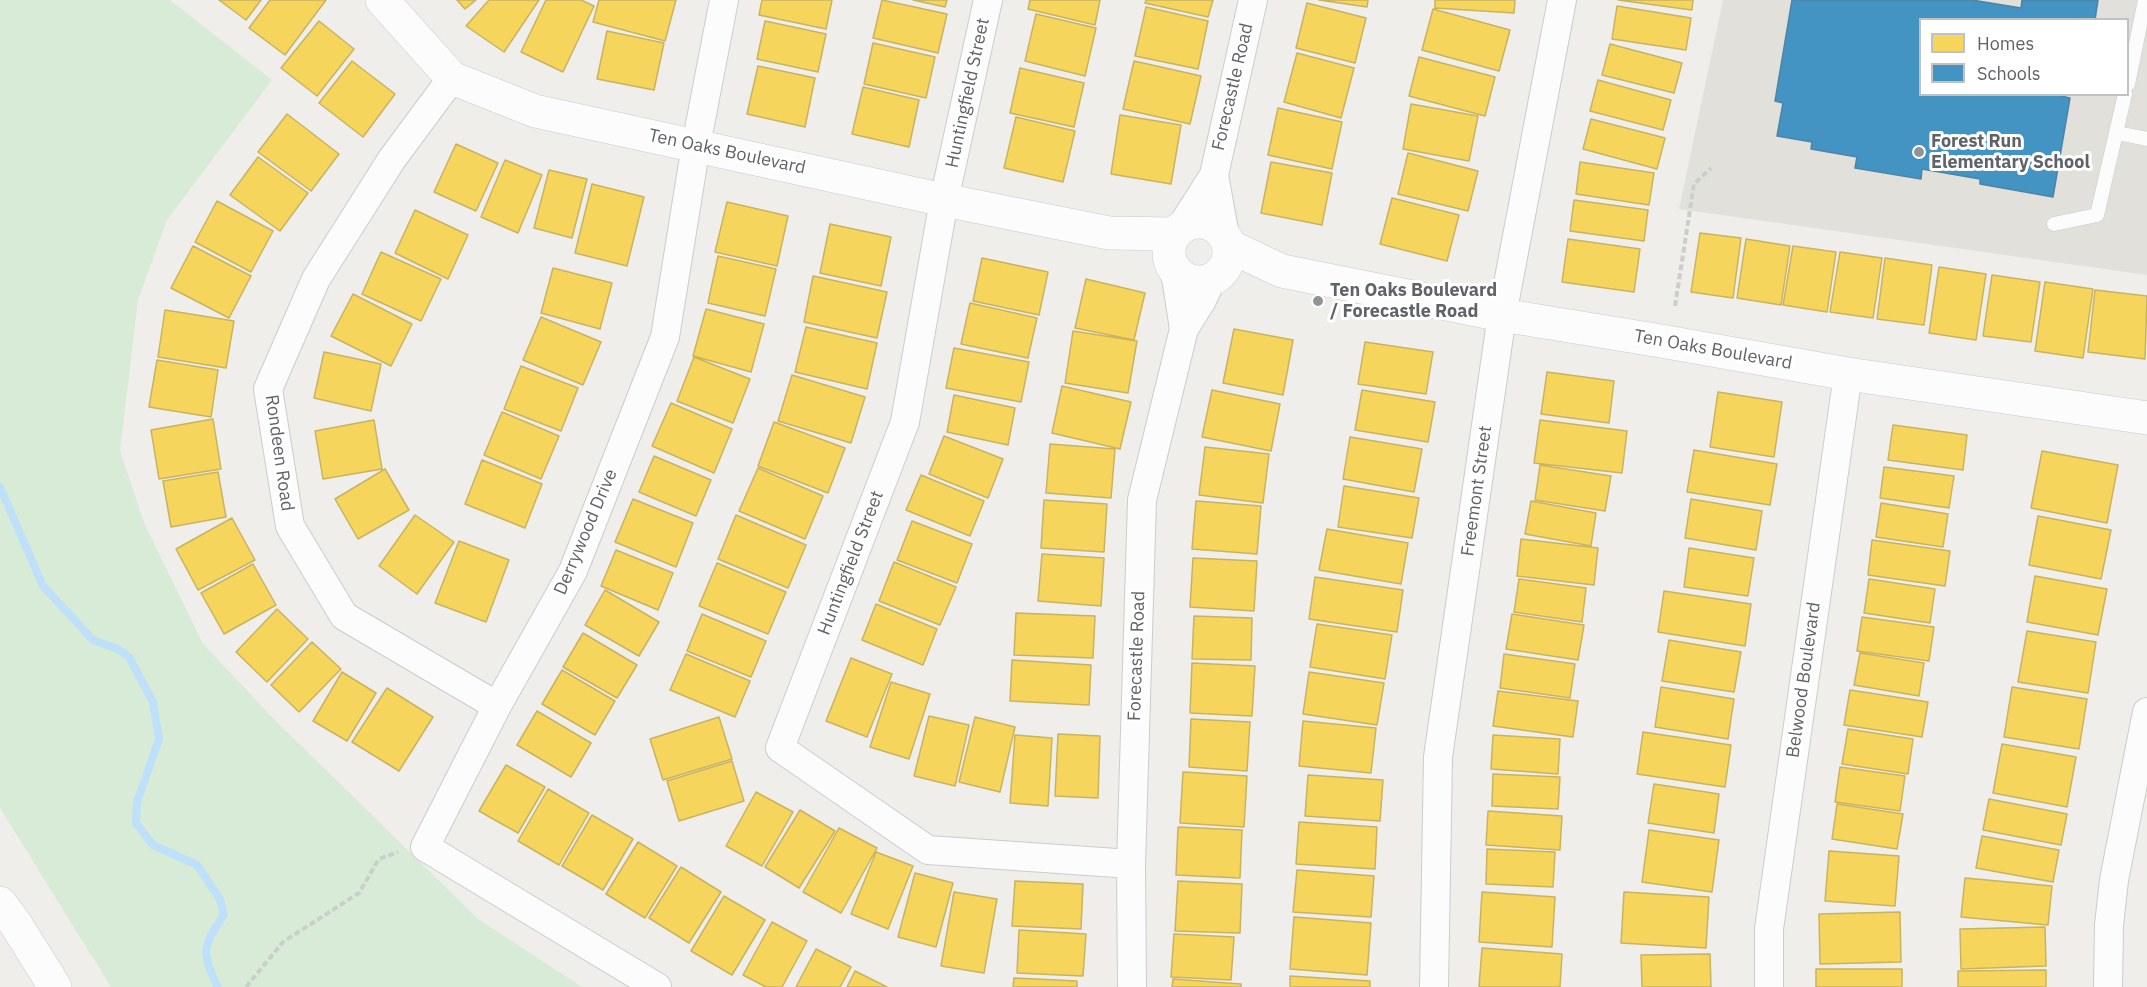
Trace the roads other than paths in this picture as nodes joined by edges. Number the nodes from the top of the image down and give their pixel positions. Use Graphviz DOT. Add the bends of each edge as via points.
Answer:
graph roads {
  1 [pos="382,0"];
  2 [pos="724,0"];
  3 [pos="988,0"];
  4 [pos="1253,0"];
  5 [pos="1562,0"];
  6 [pos="2145,0"];
  7 [pos="2129,75"];
  8 [pos="452,78"];
  9 [pos="2125,96"];
  10 [pos="2118,133"];
  11 [pos="2147,139"];
  12 [pos="696,145"];
  13 [pos="1214,175"];
  14 [pos="944,200"];
  15 [pos="2054,224"];
  16 [pos="1175,248"];
  17 [pos="1222,259"];
  18 [pos="1502,315"];
  19 [pos="1184,329"];
  20 [pos="1848,374"];
  21 [pos="2147,418"];
  22 [pos="497,706"];
  23 [pos="2147,712"];
  24 [pos="1131,864"];
  25 [pos="0,903"];
  26 [pos="54,987"];
  27 [pos="657,987"];
  28 [pos="1131,987"];
  29 [pos="1434,987"];
  30 [pos="1769,987"];
  31 [pos="2108,987"];
  1 -- 8 [label="street, Ten Oaks Boulevard"];
  2 -- 12 [label="street, Derrywood Drive"];
  3 -- 14 [label="street, Huntingfield Street"];
  4 -- 13 [label="street, Forecastle Road"];
  5 -- 18 [label="street, Freemont Street"];
  6 -- 7 [label="lane"];
  8 -- 12 [label="street, Ten Oaks Boulevard" via="535,111"];
  8 -- 22 [label="street, Rondeen Road" via="392,159 316,279 268,389 290,526 344,616"];
  9 -- 10 [label="lane"];
  10 -- 11 [label="lane"];
  10 -- 15 [label="lane" via="2097,215"];
  12 -- 14 [label="street, Ten Oaks Boulevard"];
  12 -- 22 [label="street, Derrywood Drive" via="664,337 573,571"];
  13 -- 16 [label="street, Forecastle Road"];
  13 -- 17 [label="street, Forecastle Road"];
  14 -- 16 [label="street, Ten Oaks Boulevard" via="1109,233 1151,249"];
  14 -- 24 [label="street, Huntingfield Street" via="906,422 780,748 928,850"];
  16 -- 17 [label="street" via="1183,278 1192,281"];
  16 -- 17 [label="street" via="1190,222 1210,223 1219,229"];
  16 -- 19 [label="street, Forecastle Road"];
  17 -- 18 [label="street, Ten Oaks Boulevard"];
  17 -- 19 [label="street, Forecastle Road"];
  18 -- 20 [label="street, Ten Oaks Boulevard"];
  18 -- 29 [label="street, Freemont Street" via="1438,757"];
  19 -- 24 [label="street, Forecastle Road" via="1142,500"];
  20 -- 21 [label="street, Ten Oaks Boulevard"];
  20 -- 30 [label="street, Belwood Boulevard" via="1769,929"];
  22 -- 27 [label="street, Derrywood Drive" via="425,847"];
  23 -- 31 [label="street" via="2114,880"];
  24 -- 28 [label="street, Forecastle Road"];
  25 -- 26 [label="street"];
}
